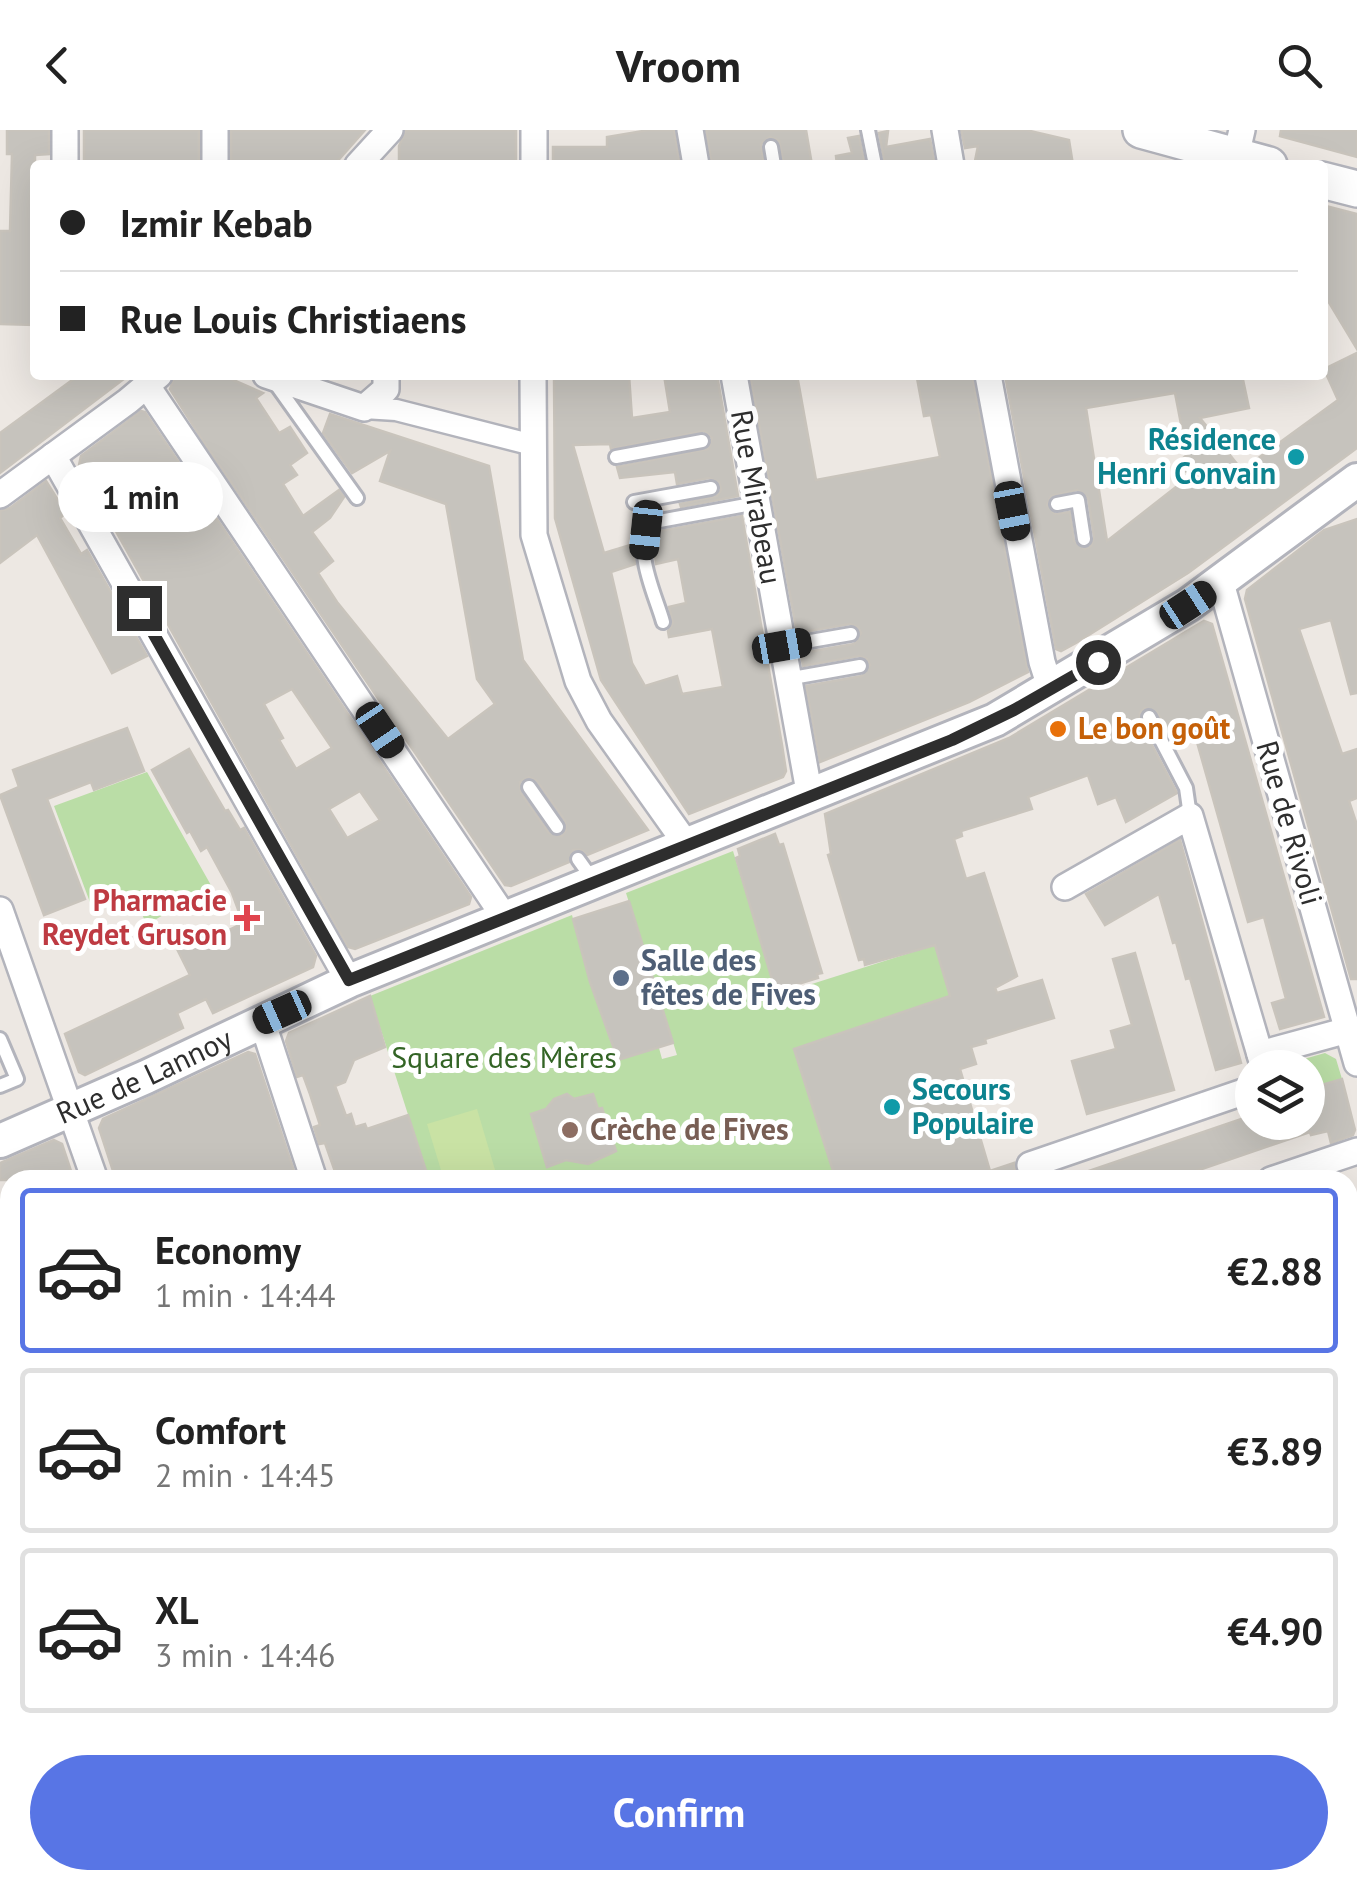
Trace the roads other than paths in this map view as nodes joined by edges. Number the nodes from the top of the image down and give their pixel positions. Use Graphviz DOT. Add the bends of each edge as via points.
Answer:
graph roads {
  1 [pos="65,130"];
  2 [pos="215,130"];
  3 [pos="534,130"];
  4 [pos="690,130"];
  5 [pos="868,130"];
  6 [pos="945,130"];
  7 [pos="1141,130"];
  8 [pos="386,132"];
  9 [pos="771,147"];
  10 [pos="1249,151"];
  11 [pos="64,160"];
  12 [pos="215,160"];
  13 [pos="362,160"];
  14 [pos="384,160"];
  15 [pos="534,160"];
  16 [pos="695,160"];
  17 [pos="773,160"];
  18 [pos="874,160"];
  19 [pos="950,160"];
  20 [pos="1328,182"];
  21 [pos="1357,189"];
  22 [pos="153,380"];
  23 [pos="271,380"];
  24 [pos="280,380"];
  25 [pos="386,380"];
  26 [pos="533,380"];
  27 [pos="734,380"];
  28 [pos="989,380"];
  29 [pos="364,408"];
  30 [pos="702,441"];
  31 [pos="532,445"];
  32 [pos="52,456"];
  33 [pos="616,456"];
  34 [pos="1357,480"];
  35 [pos="711,488"];
  36 [pos="748,489"];
  37 [pos="0,495"];
  38 [pos="357,498"];
  39 [pos="634,502"];
  40 [pos="1057,504"];
  41 [pos="1084,539"];
  42 [pos="1221,583"];
  43 [pos="664,622"];
  44 [pos="851,634"];
  45 [pos="782,646"];
  46 [pos="860,666"];
  47 [pos="788,679"];
  48 [pos="1051,690"];
  49 [pos="1149,717"];
  50 [pos="529,787"];
  51 [pos="810,796"];
  52 [pos="1190,816"];
  53 [pos="557,827"];
  54 [pos="687,846"];
  55 [pos="1065,887"];
  56 [pos="0,910"];
  57 [pos="505,918"];
  58 [pos="349,980"];
  59 [pos="262,1021"];
  60 [pos="1348,1030"];
  61 [pos="0,1039"];
  62 [pos="1259,1050"];
  63 [pos="1293,1050"];
  64 [pos="1357,1063"];
  65 [pos="0,1086"];
  66 [pos="1235,1095"];
  67 [pos="72,1110"];
  68 [pos="0,1140"];
  69 [pos="1357,1150"];
  70 [pos="1030,1166"];
  71 [pos="93,1170"];
  72 [pos="311,1170"];
  73 [pos="1300,1170"];
  1 -- 11 [label="street"];
  2 -- 12 [label="street"];
  3 -- 15 [label="street"];
  4 -- 16 [label="street"];
  5 -- 18 [label="lane"];
  6 -- 19 [label="street"];
  7 -- 10 [label="main road"];
  8 -- 13 [label="street"];
  8 -- 14 [label="street"];
  9 -- 17 [label="lane"];
  20 -- 21 [label="main road"];
  22 -- 32 [label="street"];
  22 -- 57 [label="street"];
  23 -- 38 [label="lane"];
  24 -- 29 [label="street"];
  25 -- 29 [label="street" via="386,389"];
  26 -- 31 [label="street"];
  27 -- 36 [label="street, Rue Mirabeau" via="736,435"];
  28 -- 48 [label="street" via="1021,510"];
  29 -- 31 [label="street"];
  30 -- 33 [label="lane"];
  31 -- 54 [label="street" via="534,535 578,681"];
  32 -- 37 [label="street"];
  32 -- 58 [label="street"];
  34 -- 42 [label="street, Rue de Lannoy"];
  35 -- 39 [label="lane"];
  36 -- 43 [label="lane" via="646,530 643,552"];
  36 -- 45 [label="street, Rue Mirabeau"];
  40 -- 41 [label="lane" via="1078,500"];
  42 -- 48 [label="street, Rue de Lannoy"];
  42 -- 60 [label="street, Rue de Rivoli"];
  44 -- 45 [label="lane"];
  45 -- 47 [label="street, Rue Mirabeau"];
  46 -- 47 [label="lane"];
  47 -- 51 [label="street, Rue Mirabeau"];
  48 -- 51 [label="street, Rue de Lannoy" via="963,735"];
  49 -- 52 [label="lane" via="1186,788"];
  50 -- 53 [label="lane"];
  51 -- 54 [label="street, Rue de Lannoy"];
  52 -- 55 [label="street"];
  52 -- 62 [label="street"];
  54 -- 57 [label="street, Rue de Lannoy" via="586,870"];
  56 -- 67 [label="street"];
  57 -- 58 [label="street, Rue de Lannoy"];
  58 -- 59 [label="street, Rue de Lannoy"];
  59 -- 67 [label="street, Rue de Lannoy"];
  59 -- 72 [label="street"];
  60 -- 63 [label="street"];
  60 -- 64 [label="street, Rue de Rivoli"];
  61 -- 65 [label="lane" via="16,1079"];
  66 -- 70 [label="street"];
  67 -- 68 [label="street, Rue de Lannoy"];
  67 -- 71 [label="street"];
  69 -- 73 [label="street"];
}
